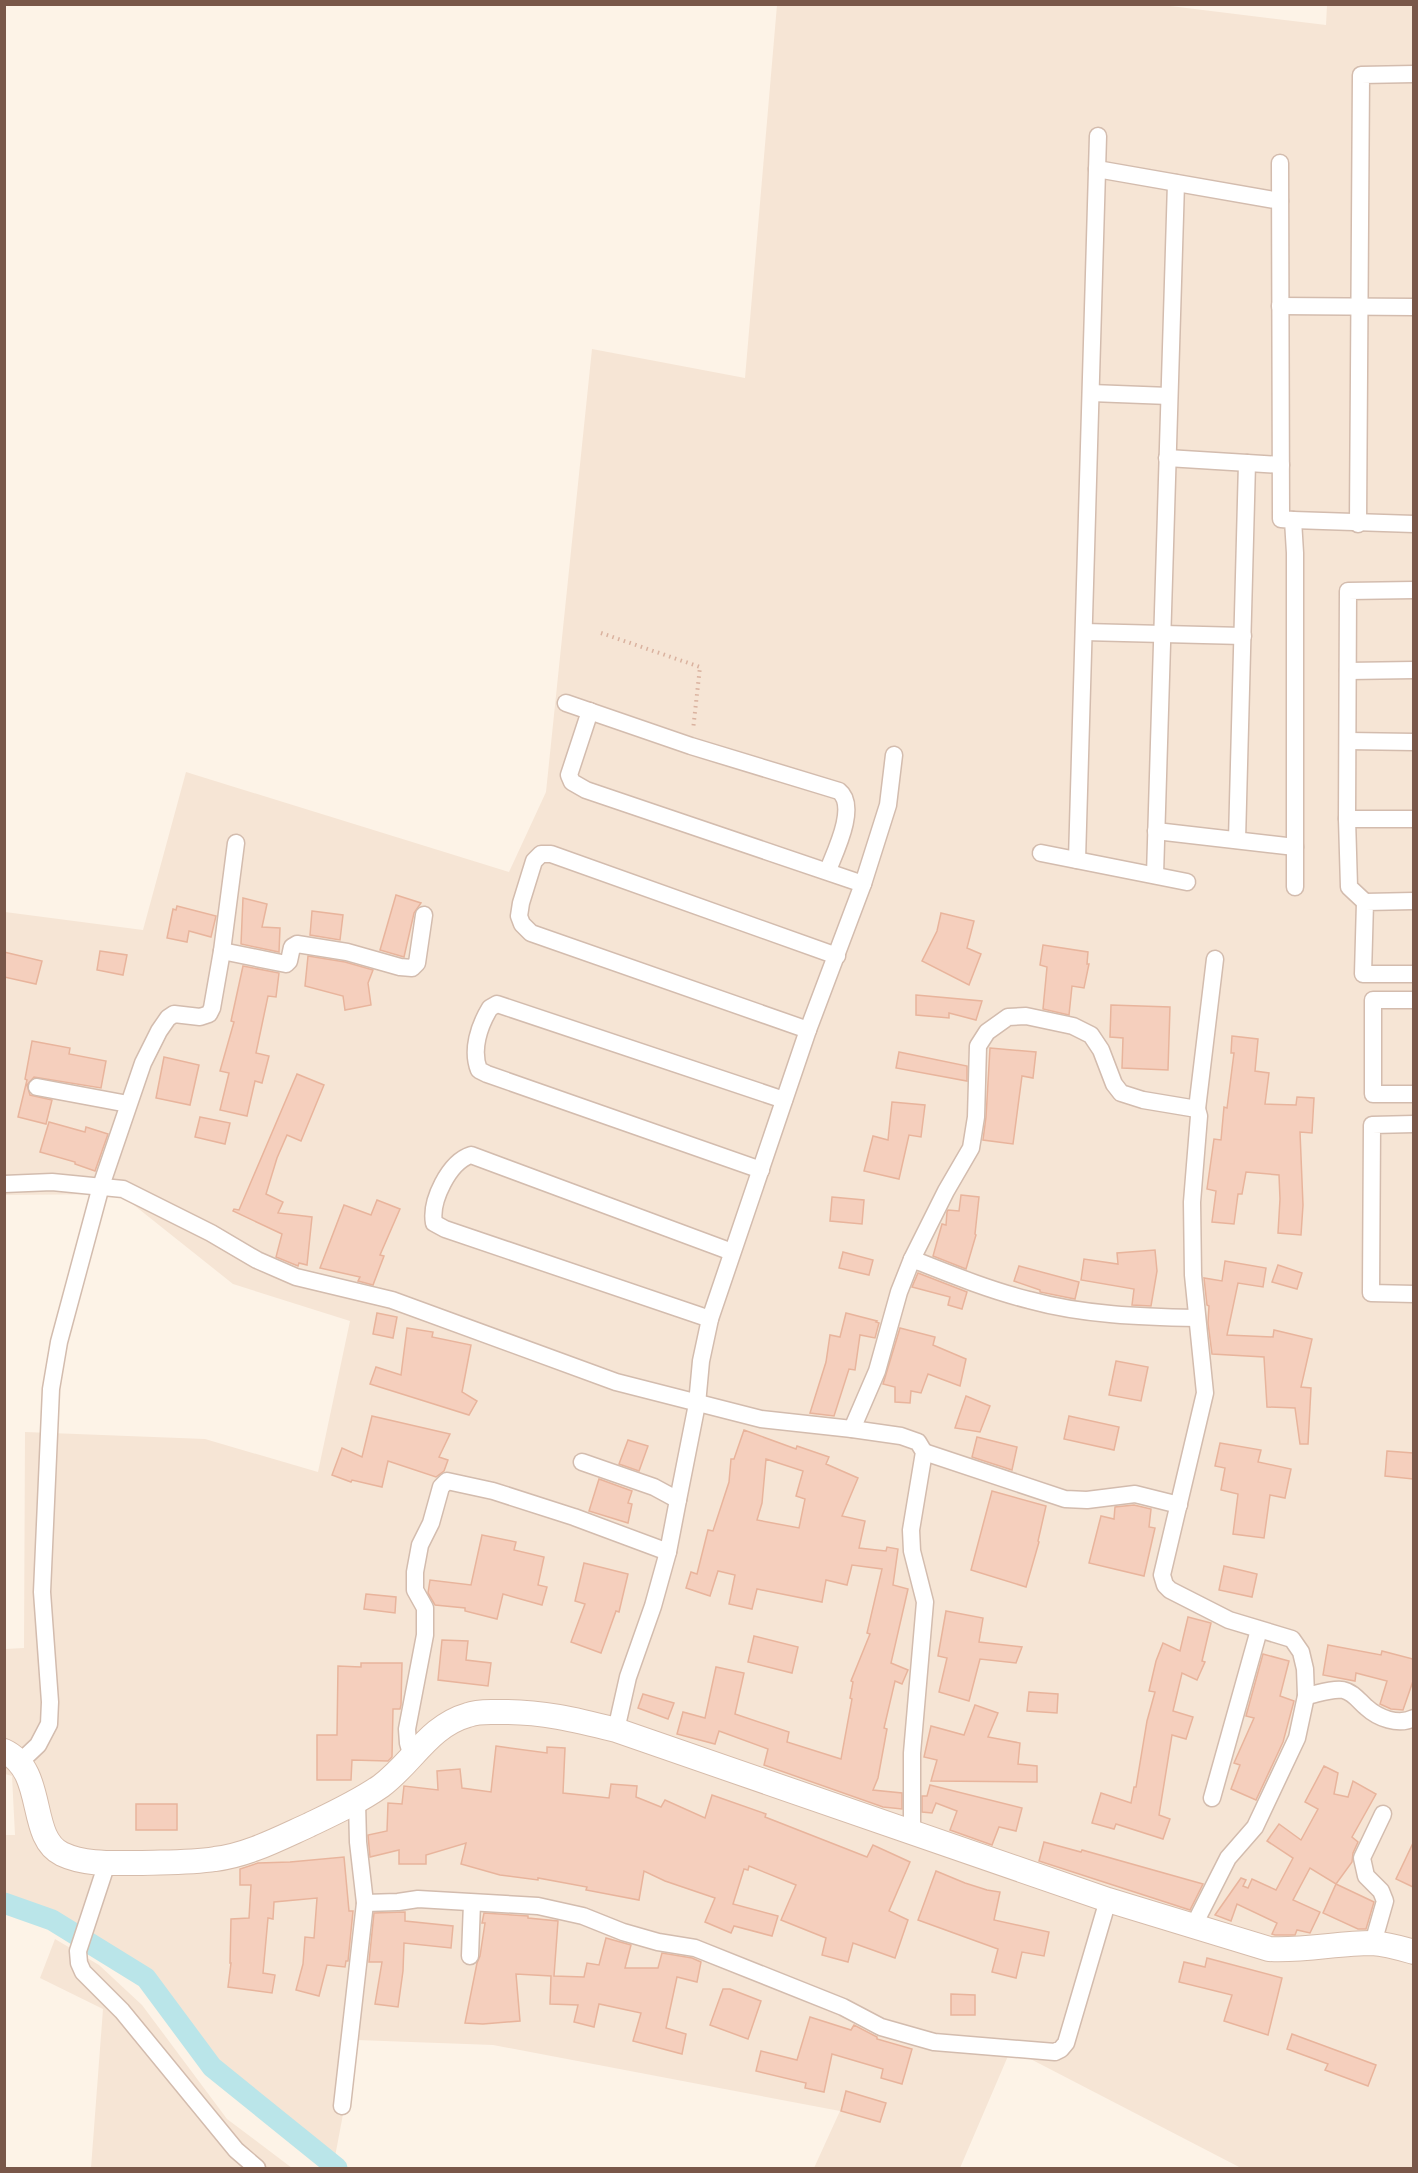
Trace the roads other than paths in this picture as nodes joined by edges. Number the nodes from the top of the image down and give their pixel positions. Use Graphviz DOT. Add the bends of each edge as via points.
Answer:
graph roads {
  1 [pos="1413,74"];
  2 [pos="1098,135"];
  3 [pos="1280,163"];
  4 [pos="1097,169"];
  5 [pos="1176,183"];
  6 [pos="1280,201"];
  7 [pos="1280,306"];
  8 [pos="1360,307"];
  9 [pos="1413,307"];
  10 [pos="1091,393"];
  11 [pos="1169,396"];
  12 [pos="1167,459"];
  13 [pos="1247,463"];
  14 [pos="1281,465"];
  15 [pos="1293,520"];
  16 [pos="1358,524"];
  17 [pos="1413,524"];
  18 [pos="1413,590"];
  19 [pos="1084,632"];
  20 [pos="1162,634"];
  21 [pos="1243,636"];
  22 [pos="1413,670"];
  23 [pos="1348,671"];
  24 [pos="566,703"];
  25 [pos="590,711"];
  26 [pos="1348,741"];
  27 [pos="1413,742"];
  28 [pos="894,754"];
  29 [pos="1347,819"];
  30 [pos="1413,819"];
  31 [pos="1156,831"];
  32 [pos="1237,840"];
  33 [pos="236,843"];
  34 [pos="1295,847"];
  35 [pos="1041,853"];
  36 [pos="1077,860"];
  37 [pos="828,870"];
  38 [pos="1155,875"];
  39 [pos="1187,882"];
  40 [pos="864,884"];
  41 [pos="1295,887"];
  42 [pos="1413,901"];
  43 [pos="1365,902"];
  44 [pos="424,915"];
  45 [pos="222,951"];
  46 [pos="837,956"];
  47 [pos="1215,959"];
  48 [pos="1413,974"];
  49 [pos="1413,1000"];
  50 [pos="808,1030"];
  51 [pos="37,1087"];
  52 [pos="1413,1094"];
  53 [pos="784,1100"];
  54 [pos="128,1104"];
  55 [pos="1197,1109"];
  56 [pos="1413,1124"];
  57 [pos="760,1170"];
  58 [pos="4,1184"];
  59 [pos="101,1186"];
  60 [pos="732,1252"];
  61 [pos="912,1259"];
  62 [pos="1413,1294"];
  63 [pos="710,1318"];
  64 [pos="1197,1318"];
  65 [pos="697,1404"];
  66 [pos="852,1429"];
  67 [pos="924,1452"];
  68 [pos="582,1462"];
  69 [pos="678,1500"];
  70 [pos="1179,1506"];
  71 [pos="668,1552"];
  72 [pos="1259,1630"];
  73 [pos="1306,1696"];
  74 [pos="1413,1718"];
  75 [pos="616,1730"];
  76 [pos="12,1757"];
  77 [pos="412,1757"];
  78 [pos="1212,1798"];
  79 [pos="357,1802"];
  80 [pos="1383,1814"];
  81 [pos="912,1834"];
  82 [pos="107,1863"];
  83 [pos="1108,1900"];
  84 [pos="365,1903"];
  85 [pos="472,1903"];
  86 [pos="1194,1925"];
  87 [pos="1373,1943"];
  88 [pos="1413,1952"];
  89 [pos="470,1956"];
  90 [pos="342,2106"];
  91 [pos="257,2169"];
  1 -- 8 [label="street" via="1361,75"];
  2 -- 4 [label="street"];
  3 -- 6 [label="street"];
  4 -- 5 [label="street"];
  4 -- 10 [label="street"];
  5 -- 6 [label="street"];
  5 -- 11 [label="street"];
  6 -- 7 [label="street"];
  7 -- 8 [label="street"];
  7 -- 14 [label="street"];
  8 -- 9 [label="street"];
  8 -- 16 [label="street"];
  10 -- 11 [label="street"];
  10 -- 19 [label="street"];
  11 -- 12 [label="street"];
  12 -- 13 [label="street"];
  12 -- 20 [label="street"];
  13 -- 14 [label="street"];
  13 -- 21 [label="street"];
  14 -- 15 [label="street" via="1281,519"];
  15 -- 16 [label="street"];
  15 -- 34 [label="street"];
  16 -- 17 [label="street"];
  18 -- 23 [label="street" via="1348,591"];
  19 -- 20 [label="street"];
  19 -- 36 [label="street"];
  20 -- 21 [label="street"];
  20 -- 31 [label="street"];
  21 -- 32 [label="street"];
  22 -- 23 [label="street"];
  23 -- 26 [label="street"];
  24 -- 25 [label="street"];
  25 -- 37 [label="street" via="569,775 572,782 586,790"];
  25 -- 37 [label="street" via="829,787 845,796 842,835"];
  26 -- 27 [label="street"];
  26 -- 29 [label="street"];
  28 -- 40 [label="street" via="888,805"];
  29 -- 30 [label="street"];
  29 -- 43 [label="street" via="1349,887"];
  31 -- 32 [label="street"];
  31 -- 38 [label="street"];
  32 -- 34 [label="street"];
  33 -- 45 [label="street"];
  34 -- 41 [label="street"];
  35 -- 36 [label="street"];
  36 -- 38 [label="street"];
  37 -- 40 [label="street"];
  38 -- 39 [label="street"];
  40 -- 46 [label="street"];
  42 -- 43 [label="street"];
  43 -- 48 [label="street" via="1363,974"];
  44 -- 45 [label="street" via="417,963 412,968 297,944 286,963"];
  45 -- 54 [label="street" via="209,1014 168,1018 143,1063"];
  46 -- 50 [label="street"];
  46 -- 50 [label="street" via="551,854 541,854 534,861 519,916 531,933"];
  47 -- 55 [label="street"];
  49 -- 52 [label="street" via="1373,1000 1373,1094"];
  50 -- 53 [label="street"];
  51 -- 54 [label="street"];
  53 -- 57 [label="street"];
  53 -- 57 [label="street" via="497,1004 490,1008 477,1039 476,1063 487,1074"];
  54 -- 59 [label="street"];
  55 -- 61 [label="street" via="1122,1093 1091,1035 1073,1026 1026,1016 1008,1017 987,1032 978,1046 971,1148"];
  55 -- 64 [label="street" via="1192,1202"];
  56 -- 62 [label="street" via="1372,1125 1371,1293"];
  57 -- 60 [label="street"];
  58 -- 59 [label="street"];
  59 -- 65 [label="street" via="123,1189 296,1277 392,1300 616,1382"];
  59 -- 76 [label="street" via="59,1342 51,1389 42,1592 49,1724 38,1745"];
  60 -- 63 [label="street"];
  60 -- 63 [label="street" via="471,1155 453,1169 434,1203 434,1223 445,1229"];
  61 -- 64 [label="street" via="1030,1301 1115,1313"];
  61 -- 66 [label="street" via="877,1371"];
  63 -- 65 [label="street"];
  64 -- 70 [label="street" via="1205,1393"];
  65 -- 66 [label="street" via="760,1419"];
  65 -- 69 [label="street"];
  66 -- 67 [label="street" via="901,1436 918,1442"];
  67 -- 70 [label="street" via="1065,1499 1135,1494"];
  67 -- 81 [label="street" via="911,1530 912,1551 925,1602 912,1753"];
  68 -- 69 [label="street" via="654,1487"];
  69 -- 71 [label="street"];
  70 -- 72 [label="street" via="1162,1575 1165,1585 1229,1620"];
  71 -- 75 [label="street" via="628,1677"];
  71 -- 77 [label="street" via="574,1517 447,1480 420,1545 416,1572 416,1590 426,1617 407,1729"];
  72 -- 73 [label="street" via="1292,1639 1301,1652"];
  72 -- 78 [label="street"];
  73 -- 74 [label="street" via="1344,1690 1383,1718 1400,1722"];
  73 -- 86 [label="street" via="1297,1738 1256,1827 1228,1858"];
  75 -- 77 [label="main road" via="535,1713 480,1712 436,1730"];
  75 -- 81 [label="main road"];
  76 -- 82 [label="main road" via="33,1785 45,1836 53,1848 72,1858"];
  77 -- 79 [label="main road" via="395,1775"];
  79 -- 82 [label="main road" via="246,1852 217,1859"];
  79 -- 84 [label="street"];
  80 -- 87 [label="street" via="1362,1858 1366,1876 1385,1901"];
  81 -- 83 [label="main road"];
  82 -- 91 [label="street" via="78,1951 83,1972 129,2020 236,2150"];
  83 -- 85 [label="street" via="1066,2043 1055,2052 934,2042 881,2027 843,2007 696,1948 658,1942 582,1916 538,1906"];
  83 -- 86 [label="main road"];
  84 -- 85 [label="street" via="418,1899"];
  84 -- 90 [label="street"];
  85 -- 89 [label="street"];
  86 -- 87 [label="main road" via="1269,1949"];
  87 -- 88 [label="main road"];
}
